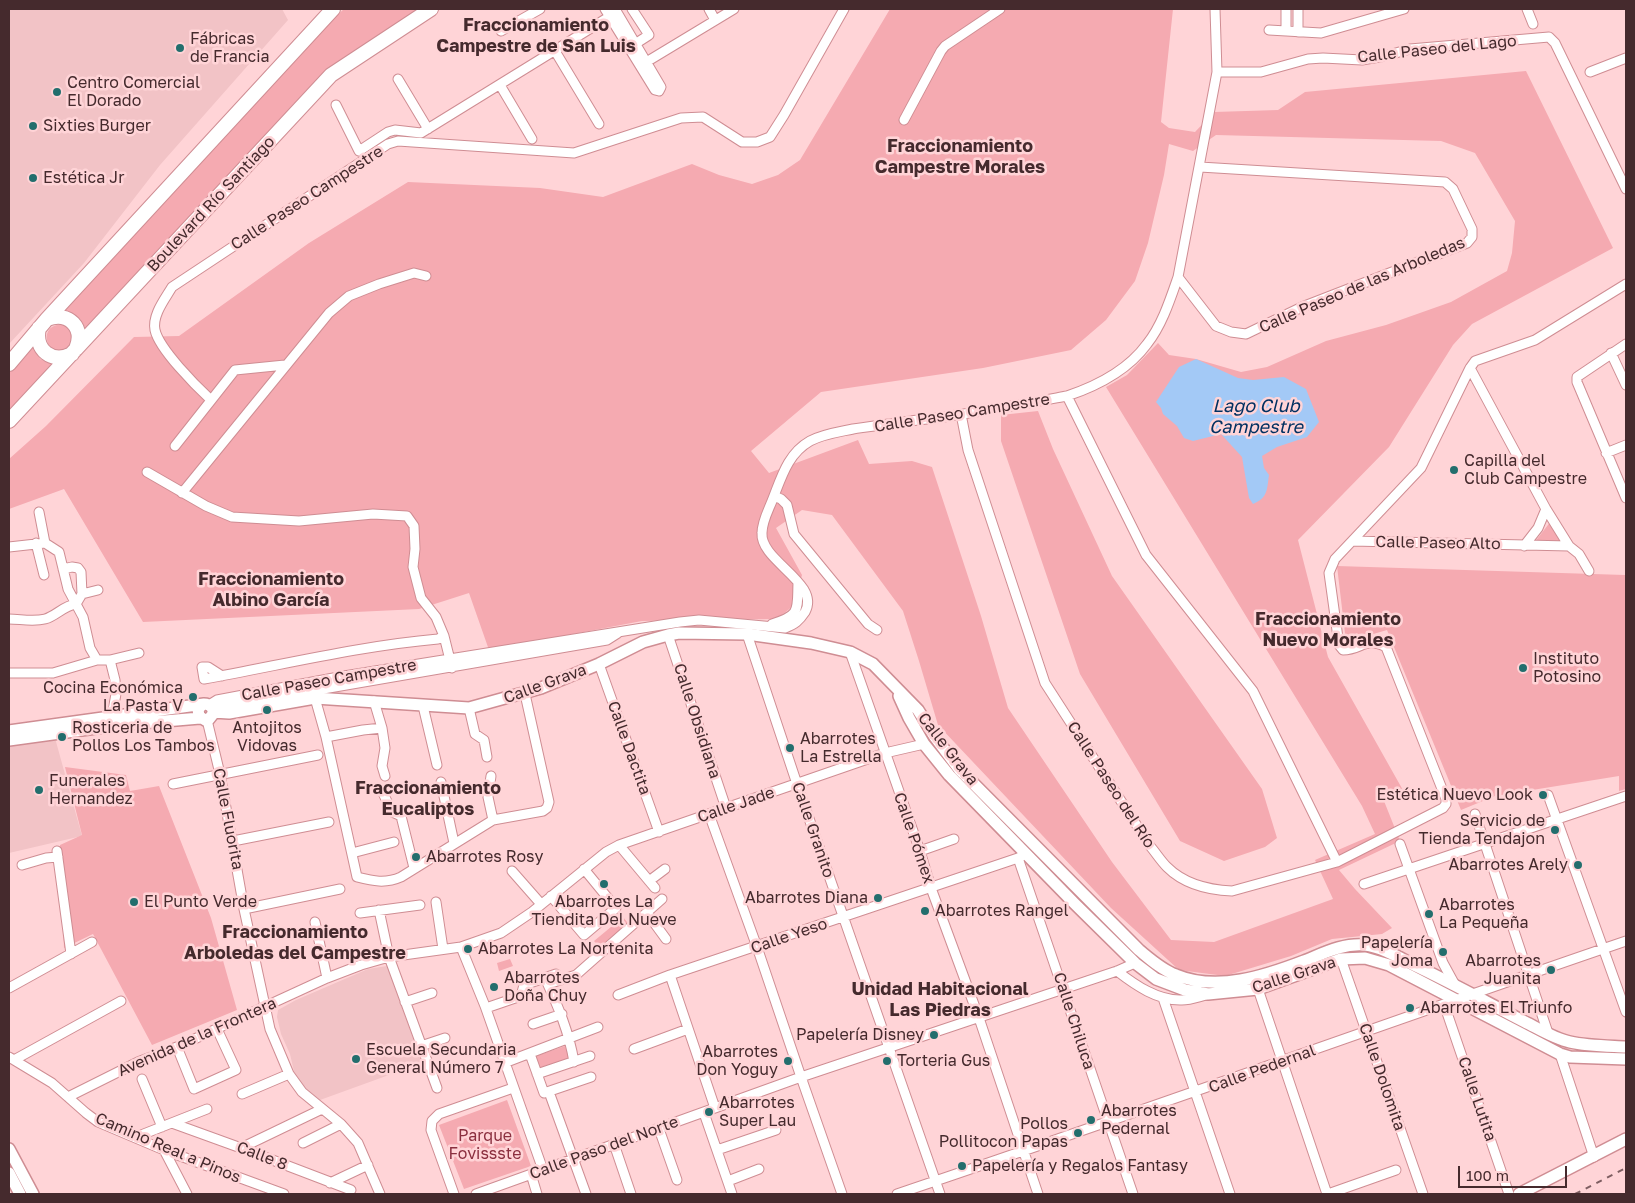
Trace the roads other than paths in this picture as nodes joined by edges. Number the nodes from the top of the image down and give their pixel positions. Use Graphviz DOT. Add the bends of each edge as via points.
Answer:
graph roads {
  1 [pos="333,9"];
  2 [pos="431,9"];
  3 [pos="540,9"];
  4 [pos="632,9"];
  5 [pos="709,9"];
  6 [pos="734,9"];
  7 [pos="844,9"];
  8 [pos="1000,9"];
  9 [pos="1215,9"];
  10 [pos="1286,9"];
  11 [pos="1298,9"];
  12 [pos="1372,9"];
  13 [pos="1404,9"];
  14 [pos="1527,9"];
  15 [pos="612,12"];
  16 [pos="1386,14"];
  17 [pos="1370,19"];
  18 [pos="715,20"];
  19 [pos="1533,24"];
  20 [pos="1269,30"];
  21 [pos="1286,31"];
  22 [pos="502,32"];
  23 [pos="1298,32"];
  24 [pos="636,44"];
  25 [pos="555,51"];
  26 [pos="1626,58"];
  27 [pos="643,64"];
  28 [pos="1217,72"];
  29 [pos="1590,72"];
  30 [pos="398,79"];
  31 [pos="500,85"];
  32 [pos="336,105"];
  33 [pos="904,120"];
  34 [pos="599,124"];
  35 [pos="428,129"];
  36 [pos="532,139"];
  37 [pos="1200,168"];
  38 [pos="1626,189"];
  39 [pos="426,276"];
  40 [pos="1178,277"];
  41 [pos="1626,284"];
  42 [pos="43,324"];
  43 [pos="1626,344"];
  44 [pos="74,352"];
  45 [pos="1611,353"];
  46 [pos="9,364"];
  47 [pos="285,365"];
  48 [pos="1470,368"];
  49 [pos="1626,385"];
  50 [pos="1067,396"];
  51 [pos="211,400"];
  52 [pos="961,414"];
  53 [pos="9,421"];
  54 [pos="1626,445"];
  55 [pos="175,446"];
  56 [pos="1606,453"];
  57 [pos="147,472"];
  58 [pos="182,493"];
  59 [pos="774,496"];
  60 [pos="1626,498"];
  61 [pos="1546,509"];
  62 [pos="39,512"];
  63 [pos="1352,541"];
  64 [pos="41,543"];
  65 [pos="1524,546"];
  66 [pos="1568,546"];
  67 [pos="9,547"];
  68 [pos="63,569"];
  69 [pos="1589,571"];
  70 [pos="44,575"];
  71 [pos="98,590"];
  72 [pos="82,594"];
  73 [pos="76,604"];
  74 [pos="9,619"];
  75 [pos="877,630"];
  76 [pos="748,634"];
  77 [pos="668,635"];
  78 [pos="444,636"];
  79 [pos="850,652"];
  80 [pos="139,653"];
  81 [pos="97,660"];
  82 [pos="110,660"];
  83 [pos="451,664"];
  84 [pos="599,664"];
  85 [pos="408,671"];
  86 [pos="9,672"];
  87 [pos="335,678"];
  88 [pos="204,679"];
  89 [pos="896,687"];
  90 [pos="337,688"];
  91 [pos="525,694"];
  92 [pos="314,695"];
  93 [pos="374,702"];
  94 [pos="422,706"];
  95 [pos="469,708"];
  96 [pos="208,712"];
  97 [pos="111,722"];
  98 [pos="382,728"];
  99 [pos="9,731"];
  100 [pos="326,737"];
  101 [pos="9,740"];
  102 [pos="924,744"];
  103 [pos="885,753"];
  104 [pos="318,755"];
  105 [pos="487,756"];
  106 [pos="437,765"];
  107 [pos="220,774"];
  108 [pos="385,776"];
  109 [pos="491,776"];
  110 [pos="441,782"];
  111 [pos="173,784"];
  112 [pos="797,784"];
  113 [pos="383,793"];
  114 [pos="1548,795"];
  115 [pos="1626,796"];
  116 [pos="726,808"];
  117 [pos="709,814"];
  118 [pos="1474,814"];
  119 [pos="1556,819"];
  120 [pos="493,820"];
  121 [pos="329,822"];
  122 [pos="659,832"];
  123 [pos="954,839"];
  124 [pos="233,841"];
  125 [pos="394,842"];
  126 [pos="454,843"];
  127 [pos="1484,843"];
  128 [pos="1400,844"];
  129 [pos="619,845"];
  130 [pos="920,851"];
  131 [pos="606,852"];
  132 [pos="352,854"];
  133 [pos="1022,856"];
  134 [pos="1338,862"];
  135 [pos="22,865"];
  136 [pos="414,868"];
  137 [pos="584,869"];
  138 [pos="665,869"];
  139 [pos="1409,869"];
  140 [pos="512,871"];
  141 [pos="1364,884"];
  142 [pos="931,888"];
  143 [pos="340,889"];
  144 [pos="551,896"];
  145 [pos="662,899"];
  146 [pos="436,902"];
  147 [pos="420,904"];
  148 [pos="542,904"];
  149 [pos="244,909"];
  150 [pos="379,910"];
  151 [pos="360,912"];
  152 [pos="647,913"];
  153 [pos="844,917"];
  154 [pos="315,922"];
  155 [pos="666,939"];
  156 [pos="1626,941"];
  157 [pos="92,942"];
  158 [pos="461,947"];
  159 [pos="757,947"];
  160 [pos="1604,948"];
  161 [pos="443,949"];
  162 [pos="71,954"];
  163 [pos="389,957"];
  164 [pos="1341,959"];
  165 [pos="1135,963"];
  166 [pos="1117,971"];
  167 [pos="556,974"];
  168 [pos="1528,974"];
  169 [pos="670,975"];
  170 [pos="327,978"];
  171 [pos="547,981"];
  172 [pos="1455,985"];
  173 [pos="9,988"];
  174 [pos="1063,988"];
  175 [pos="1258,988"];
  176 [pos="432,993"];
  177 [pos="1208,994"];
  178 [pos="618,995"];
  179 [pos="1472,995"];
  180 [pos="1163,998"];
  181 [pos="121,1001"];
  182 [pos="405,1002"];
  183 [pos="1450,1002"];
  184 [pos="265,1007"];
  185 [pos="486,1008"];
  186 [pos="1626,1012"];
  187 [pos="562,1014"];
  188 [pos="978,1018"];
  189 [pos="533,1024"];
  190 [pos="598,1027"];
  191 [pos="217,1029"];
  192 [pos="688,1029"];
  193 [pos="1367,1032"];
  194 [pos="1548,1033"];
  195 [pos="445,1038"];
  196 [pos="570,1039"];
  197 [pos="421,1046"];
  198 [pos="177,1047"];
  199 [pos="1626,1047"];
  200 [pos="634,1048"];
  201 [pos="890,1048"];
  202 [pos="530,1054"];
  203 [pos="1560,1054"];
  204 [pos="590,1056"];
  205 [pos="11,1058"];
  206 [pos="1626,1059"];
  207 [pos="574,1062"];
  208 [pos="1282,1062"];
  209 [pos="504,1063"];
  210 [pos="289,1074"];
  211 [pos="538,1074"];
  212 [pos="591,1077"];
  213 [pos="801,1078"];
  214 [pos="142,1079"];
  215 [pos="437,1088"];
  216 [pos="513,1088"];
  217 [pos="549,1092"];
  218 [pos="1195,1092"];
  219 [pos="242,1094"];
  220 [pos="68,1097"];
  221 [pos="715,1108"];
  222 [pos="207,1109"];
  223 [pos="322,1109"];
  224 [pos="704,1113"];
  225 [pos="1108,1122"];
  226 [pos="172,1123"];
  227 [pos="341,1124"];
  228 [pos="162,1127"];
  229 [pos="659,1129"];
  230 [pos="776,1130"];
  231 [pos="136,1137"];
  232 [pos="1626,1139"];
  233 [pos="303,1143"];
  234 [pos="614,1144"];
  235 [pos="241,1148"];
  236 [pos="9,1149"];
  237 [pos="164,1150"];
  238 [pos="717,1150"];
  239 [pos="1024,1150"];
  240 [pos="9,1157"];
  241 [pos="1594,1157"];
  242 [pos="574,1159"];
  243 [pos="9,1165"];
  244 [pos="368,1165"];
  245 [pos="759,1169"];
  246 [pos="543,1170"];
  247 [pos="1396,1170"];
  248 [pos="9,1173"];
  249 [pos="531,1174"];
  250 [pos="677,1180"];
  251 [pos="728,1181"];
  252 [pos="936,1181"];
  253 [pos="330,1183"];
  254 [pos="351,1190"];
  255 [pos="489,1192"];
  256 [pos="20,1194"];
  257 [pos="24,1194"];
  258 [pos="29,1194"];
  259 [pos="33,1194"];
  260 [pos="187,1194"];
  261 [pos="284,1194"];
  262 [pos="380,1194"];
  263 [pos="454,1194"];
  264 [pos="476,1194"];
  265 [pos="538,1194"];
  266 [pos="586,1194"];
  267 [pos="631,1194"];
  268 [pos="732,1194"];
  269 [pos="842,1194"];
  270 [pos="897,1194"];
  271 [pos="940,1194"];
  272 [pos="1038,1194"];
  273 [pos="1133,1194"];
  274 [pos="1230,1194"];
  275 [pos="1327,1194"];
  276 [pos="1424,1194"];
  277 [pos="1509,1194"];
  278 [pos="1519,1194"];
  1 -- 42 [label="main road"];
  2 -- 44 [label="main road, Boulevard Río Santiago" via="331,76"];
  3 -- 22 [label="street"];
  4 -- 24 [label="street" via="649,35"];
  5 -- 18 [label="street"];
  6 -- 18 [label="street"];
  7 -- 51 [label="street, Calle Paseo Campestre" via="770,137 757,142 742,142 703,117 681,118 574,153 398,141 388,144 172,287 158,311 155,329 160,342"];
  8 -- 33 [label="street" via="945,46"];
  9 -- 28 [label="street, Calle Paseo Campestre"];
  10 -- 21 [label="street"];
  11 -- 23 [label="street"];
  12 -- 16 [label="street"];
  12 -- 17 [label="street"];
  13 -- 16 [label="street"];
  14 -- 19 [label="street"];
  15 -- 24 [label="street"];
  15 -- 25 [label="street"];
  15 -- 27 [label="street"];
  16 -- 17 [label="street"];
  17 -- 23 [label="street" via="1321,33"];
  18 -- 27 [label="street"];
  20 -- 21 [label="street"];
  21 -- 23 [label="street"];
  24 -- 27 [label="street"];
  25 -- 31 [label="street"];
  25 -- 34 [label="street"];
  26 -- 29 [label="street"];
  28 -- 37 [label="street, Calle Paseo Campestre"];
  28 -- 38 [label="street, Calle Paseo del Lago" via="1261,72 1308,59 1362,60 1410,49 1549,37 1555,43"];
  30 -- 35 [label="street"];
  31 -- 35 [label="street"];
  31 -- 36 [label="street"];
  32 -- 35 [label="street" via="359,151 388,132 421,133"];
  37 -- 40 [label="street, Calle Paseo Campestre"];
  37 -- 40 [label="street, Calle Paseo de las Arboledas" via="1445,182 1453,188 1472,229 1472,237 1467,243 1302,307 1246,334 1216,326"];
  39 -- 47 [label="street" via="414,273 349,296 329,313"];
  40 -- 50 [label="street, Calle Paseo Campestre" via="1168,307 1147,344 1120,371"];
  41 -- 48 [label="street" via="1535,340 1476,361"];
  42 -- 44 [label="main road" via="38,340 49,355 60,358"];
  42 -- 44 [label="main road" via="59,316 71,321 78,331 79,344"];
  42 -- 46 [label="main road"];
  43 -- 45 [label="street"];
  44 -- 53 [label="main road, Boulevard Río Santiago"];
  45 -- 49 [label="street"];
  45 -- 56 [label="street" via="1577,377"];
  47 -- 51 [label="street" via="235,370"];
  47 -- 58 [label="street"];
  48 -- 61 [label="street"];
  48 -- 63 [label="street" via="1421,468"];
  50 -- 52 [label="street, Calle Paseo Campestre"];
  50 -- 134 [label="street" via="1146,556 1253,691"];
  51 -- 55 [label="street"];
  52 -- 59 [label="street, Calle Paseo Campestre" via="837,432 809,442 792,457"];
  52 -- 134 [label="street, Calle Paseo del Río" via="968,450 1045,683 1150,846 1167,867 1186,881 1202,887 1232,891"];
  54 -- 56 [label="street"];
  56 -- 60 [label="street"];
  57 -- 58 [label="street"];
  58 -- 78 [label="street" via="232,517 300,521 373,514 407,516 414,526 413,567 421,598 436,617"];
  59 -- 75 [label="street" via="786,505 794,534 868,624"];
  59 -- 83 [label="street, Calle Paseo Campestre" via="761,535 770,554 798,583 807,598 806,609 797,623 785,628 699,620 680,622 620,631 607,640"];
  61 -- 65 [label="street, Calle Paseo Alto" via="1538,528"];
  61 -- 66 [label="street"];
  62 -- 64 [label="street"];
  63 -- 65 [label="street, Calle Paseo Alto"];
  63 -- 134 [label="street, Calle Paseo del Río" via="1334,559 1329,573 1339,645 1343,650 1369,642 1386,647 1446,804"];
  64 -- 67 [label="street"];
  64 -- 68 [label="street" via="59,552"];
  64 -- 70 [label="street"];
  65 -- 66 [label="street, Calle Paseo Alto"];
  66 -- 69 [label="street" via="1579,554"];
  68 -- 72 [label="street" via="78,568"];
  68 -- 73 [label="street"];
  71 -- 72 [label="street"];
  72 -- 73 [label="street"];
  73 -- 74 [label="street" via="43,620"];
  73 -- 81 [label="street"];
  76 -- 77 [label="main road, Calle Grava"];
  76 -- 79 [label="main road, Calle Grava"];
  76 -- 112 [label="street, Calle Granito"];
  77 -- 84 [label="main road, Calle Grava" via="643,642"];
  77 -- 116 [label="street, Calle Obsidiana"];
  78 -- 83 [label="street"];
  78 -- 88 [label="street, Calle Paseo Campestre"];
  79 -- 89 [label="main road, Calle Grava" via="873,664"];
  79 -- 103 [label="street, Calle Pómex"];
  80 -- 82 [label="street"];
  81 -- 82 [label="street"];
  81 -- 86 [label="street" via="52,673"];
  82 -- 97 [label="street" via="116,680"];
  83 -- 85 [label="street, Calle Paseo Campestre"];
  84 -- 91 [label="main road, Calle Grava"];
  84 -- 122 [label="street, Calle Dactita"];
  85 -- 87 [label="street, Calle Paseo Campestre"];
  85 -- 90 [label="street, Calle Paseo Campestre"];
  87 -- 90 [label="street"];
  87 -- 92 [label="street, Calle Paseo Campestre"];
  89 -- 102 [label="main road, Calle Grava"];
  89 -- 172 [label="main road, Calle Grava" via="918,710 960,769 1139,950 1175,975 1221,983 1248,979 1340,947 1366,945 1399,957"];
  90 -- 92 [label="street, Calle Paseo Campestre"];
  91 -- 95 [label="main road, Calle Grava"];
  91 -- 120 [label="street" via="549,802 543,811"];
  92 -- 93 [label="main road, Calle Grava"];
  92 -- 96 [label="main road, Calle Grava" via="241,716"];
  92 -- 96 [label="street, Calle Paseo Campestre" via="218,700"];
  92 -- 100 [label="street"];
  93 -- 94 [label="main road, Calle Grava"];
  93 -- 98 [label="street"];
  94 -- 95 [label="main road, Calle Grava"];
  94 -- 106 [label="street"];
  95 -- 105 [label="street" via="475,734 484,740"];
  96 -- 97 [label="main road, Calle Grava"];
  96 -- 107 [label="street, Calle Fluorita"];
  97 -- 99 [label="main road"];
  97 -- 101 [label="main road"];
  98 -- 100 [label="street"];
  98 -- 108 [label="street"];
  100 -- 132 [label="street"];
  102 -- 103 [label="street, Calle Jade"];
  102 -- 133 [label="main road, Calle Grava"];
  103 -- 112 [label="street, Calle Jade"];
  103 -- 130 [label="street, Calle Pómex"];
  104 -- 107 [label="street"];
  107 -- 111 [label="street"];
  107 -- 124 [label="street, Calle Fluorita"];
  109 -- 120 [label="street" via="488,796"];
  110 -- 126 [label="street"];
  112 -- 116 [label="street, Calle Jade"];
  112 -- 153 [label="street, Calle Granito"];
  113 -- 136 [label="street" via="392,812 401,816"];
  114 -- 119 [label="street"];
  115 -- 119 [label="street"];
  116 -- 117 [label="street, Calle Jade"];
  117 -- 122 [label="street, Calle Jade"];
  117 -- 159 [label="street"];
  118 -- 127 [label="street"];
  119 -- 127 [label="street"];
  119 -- 160 [label="street"];
  120 -- 126 [label="street"];
  121 -- 124 [label="street"];
  122 -- 129 [label="street, Calle Jade"];
  123 -- 130 [label="street"];
  124 -- 149 [label="street, Calle Fluorita"];
  125 -- 132 [label="street"];
  126 -- 136 [label="street"];
  127 -- 139 [label="street"];
  127 -- 168 [label="street"];
  128 -- 139 [label="street"];
  129 -- 131 [label="street, Calle Jade"];
  129 -- 138 [label="street" via="652,884"];
  130 -- 142 [label="street, Calle Pómex"];
  131 -- 137 [label="street, Avenida de la Frontera"];
  132 -- 136 [label="street" via="357,877 393,881"];
  133 -- 142 [label="street, Calle Yeso"];
  133 -- 165 [label="main road, Calle Grava"];
  133 -- 174 [label="street, Calle Chiluca"];
  135 -- 162 [label="street" via="57,854"];
  137 -- 144 [label="street, Avenida de la Frontera"];
  137 -- 144 [label="street" via="616,908 584,936"];
  139 -- 141 [label="street"];
  139 -- 172 [label="street" via="1443,963"];
  140 -- 148 [label="street"];
  142 -- 153 [label="street, Calle Yeso"];
  142 -- 188 [label="street, Calle Pómex"];
  143 -- 149 [label="street"];
  144 -- 148 [label="street, Avenida de la Frontera"];
  145 -- 152 [label="street"];
  146 -- 161 [label="street"];
  147 -- 150 [label="street"];
  148 -- 158 [label="street, Avenida de la Frontera" via="507,930"];
  149 -- 184 [label="street, Calle Fluorita"];
  150 -- 151 [label="street"];
  150 -- 163 [label="street"];
  152 -- 155 [label="street"];
  152 -- 171 [label="street" via="576,975"];
  153 -- 159 [label="street, Calle Yeso"];
  153 -- 201 [label="street, Calle Granito"];
  154 -- 170 [label="street"];
  156 -- 160 [label="street, Calle Pedernal"];
  157 -- 162 [label="street"];
  158 -- 161 [label="street, Avenida de la Frontera"];
  158 -- 185 [label="street"];
  159 -- 169 [label="street, Calle Yeso"];
  159 -- 213 [label="street"];
  160 -- 168 [label="street, Calle Pedernal"];
  160 -- 186 [label="street"];
  161 -- 163 [label="street, Avenida de la Frontera"];
  162 -- 173 [label="street"];
  163 -- 170 [label="street, Avenida de la Frontera"];
  163 -- 182 [label="street"];
  164 -- 175 [label="main road, Calle Grava"];
  164 -- 183 [label="main road, Calle Grava" via="1365,958 1389,965"];
  164 -- 193 [label="street, Calle Dolomita"];
  165 -- 166 [label="street, Calle Paso del Norte"];
  165 -- 177 [label="main road, Calle Grava" via="1156,979 1185,990"];
  166 -- 174 [label="street, Calle Paso del Norte"];
  166 -- 180 [label="street"];
  167 -- 171 [label="street"];
  168 -- 179 [label="street, Calle Pedernal"];
  168 -- 194 [label="street"];
  169 -- 178 [label="street, Calle Yeso"];
  169 -- 192 [label="street"];
  170 -- 184 [label="street, Avenida de la Frontera"];
  171 -- 185 [label="street" via="524,985 520,996"];
  171 -- 187 [label="street"];
  172 -- 179 [label="main road, Calle Grava"];
  174 -- 188 [label="street, Calle Paso del Norte"];
  174 -- 225 [label="street, Calle Chiluca"];
  175 -- 177 [label="main road, Calle Grava"];
  175 -- 208 [label="street"];
  176 -- 182 [label="street"];
  177 -- 180 [label="street" via="1182,1000"];
  179 -- 183 [label="street, Calle Pedernal"];
  179 -- 194 [label="main road, Calle Grava"];
  180 -- 218 [label="street"];
  181 -- 205 [label="street"];
  182 -- 197 [label="street"];
  183 -- 193 [label="street, Calle Pedernal"];
  183 -- 203 [label="main road, Calle Grava"];
  183 -- 277 [label="street, Calle Lutita"];
  184 -- 191 [label="street, Avenida de la Frontera"];
  184 -- 210 [label="street, Calle Fluorita" via="270,1029"];
  185 -- 209 [label="street"];
  187 -- 189 [label="street"];
  187 -- 196 [label="street"];
  188 -- 201 [label="street, Calle Paso del Norte"];
  188 -- 239 [label="street, Calle Pómex"];
  190 -- 196 [label="street"];
  191 -- 198 [label="street, Avenida de la Frontera"];
  191 -- 198 [label="street" via="236,1070 194,1089"];
  192 -- 200 [label="street"];
  192 -- 221 [label="street"];
  193 -- 208 [label="street, Calle Pedernal"];
  193 -- 276 [label="street, Calle Dolomita"];
  194 -- 199 [label="main road, Calle Grava" via="1569,1042"];
  195 -- 197 [label="street"];
  196 -- 202 [label="street"];
  196 -- 207 [label="street"];
  197 -- 215 [label="street"];
  198 -- 220 [label="street, Avenida de la Frontera"];
  201 -- 213 [label="street, Calle Paso del Norte"];
  201 -- 252 [label="street, Calle Granito"];
  202 -- 209 [label="street"];
  202 -- 211 [label="street"];
  203 -- 206 [label="main road, Calle Grava"];
  203 -- 241 [label="street"];
  204 -- 207 [label="street"];
  205 -- 220 [label="street, Camino Real a Pinos" via="52,1083"];
  207 -- 211 [label="street"];
  208 -- 218 [label="street, Calle Pedernal"];
  208 -- 275 [label="street"];
  209 -- 216 [label="street"];
  210 -- 219 [label="street"];
  210 -- 223 [label="street, Calle Fluorita" via="302,1092"];
  211 -- 217 [label="street" via="544,1093"];
  212 -- 217 [label="street"];
  213 -- 221 [label="street, Calle Paso del Norte"];
  213 -- 269 [label="street"];
  214 -- 228 [label="street"];
  216 -- 246 [label="street"];
  216 -- 263 [label="street" via="438,1114 432,1121 431,1130"];
  217 -- 242 [label="street"];
  218 -- 225 [label="street, Calle Pedernal"];
  218 -- 274 [label="street"];
  220 -- 231 [label="street, Camino Real a Pinos" via="98,1122"];
  221 -- 224 [label="street, Calle Paso del Norte"];
  222 -- 226 [label="street"];
  223 -- 227 [label="street, Calle Fluorita"];
  223 -- 235 [label="street"];
  224 -- 229 [label="street, Calle Paso del Norte"];
  224 -- 238 [label="street"];
  225 -- 239 [label="street, Calle Pedernal"];
  225 -- 273 [label="street, Calle Chiluca"];
  226 -- 228 [label="street"];
  226 -- 235 [label="street, Calle 8"];
  227 -- 233 [label="street"];
  227 -- 244 [label="street, Calle Fluorita" via="358,1143"];
  228 -- 231 [label="street"];
  229 -- 234 [label="street, Calle Paso del Norte"];
  229 -- 250 [label="street"];
  230 -- 238 [label="street"];
  231 -- 237 [label="street, Camino Real a Pinos"];
  232 -- 241 [label="main road"];
  234 -- 242 [label="street, Calle Paso del Norte"];
  234 -- 267 [label="street"];
  235 -- 253 [label="street, Calle 8"];
  236 -- 259 [label="main road"];
  237 -- 260 [label="street"];
  237 -- 261 [label="street, Camino Real a Pinos"];
  238 -- 251 [label="street"];
  239 -- 252 [label="street, Calle Pedernal"];
  239 -- 272 [label="street, Calle Pómex"];
  240 -- 258 [label="main road"];
  241 -- 278 [label="main road"];
  242 -- 246 [label="street, Calle Paso del Norte"];
  242 -- 266 [label="street"];
  243 -- 257 [label="main road"];
  244 -- 253 [label="street"];
  244 -- 262 [label="street, Calle Fluorita"];
  245 -- 251 [label="street"];
  246 -- 249 [label="street, Calle Paso del Norte"];
  247 -- 275 [label="street"];
  248 -- 256 [label="main road"];
  249 -- 255 [label="street, Calle Paso del Norte"];
  249 -- 265 [label="street"];
  251 -- 268 [label="street"];
  252 -- 270 [label="street, Calle Pedernal"];
  252 -- 271 [label="street, Calle Granito"];
  253 -- 254 [label="street, Calle 8"];
  255 -- 264 [label="street, Calle Paso del Norte"];
}
